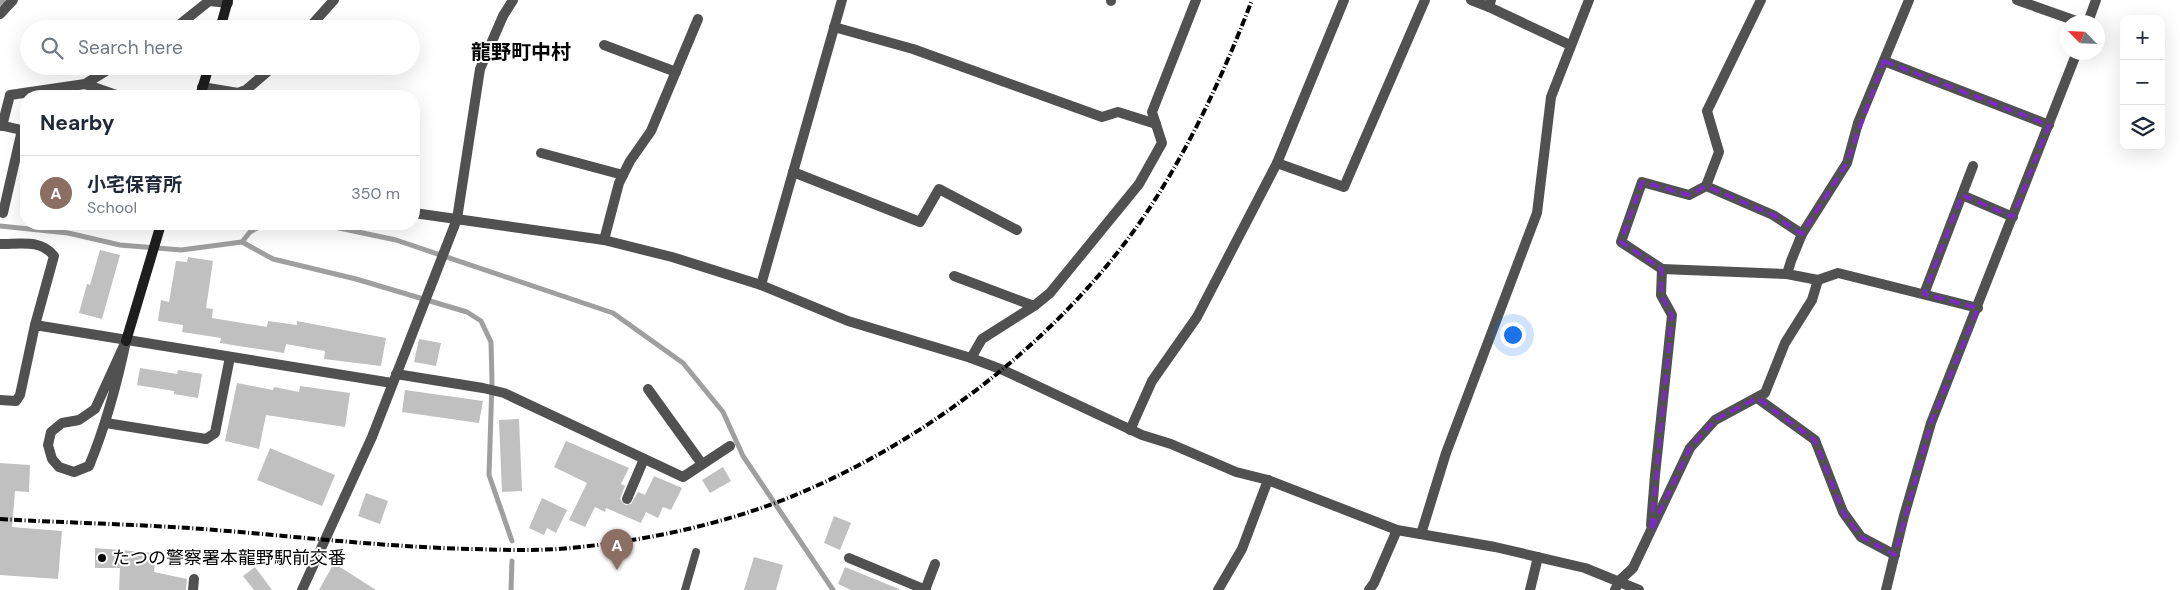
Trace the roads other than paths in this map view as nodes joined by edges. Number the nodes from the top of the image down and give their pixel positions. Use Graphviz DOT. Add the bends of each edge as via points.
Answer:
graph roads {
  1 [pos="13,0"];
  2 [pos="334,0"];
  3 [pos="513,0"];
  4 [pos="842,0"];
  5 [pos="1196,0"];
  6 [pos="1344,0"];
  7 [pos="1425,0"];
  8 [pos="1471,0"];
  9 [pos="1589,0"];
  10 [pos="1761,0"];
  11 [pos="1909,0"];
  12 [pos="2017,0"];
  13 [pos="2096,0"];
  14 [pos="228,2"];
  15 [pos="1490,3"];
  16 [pos="0,14"];
  17 [pos="2060,15"];
  18 [pos="2091,15"];
  19 [pos="698,19"];
  20 [pos="185,20"];
  21 [pos="223,20"];
  22 [pos="316,20"];
  23 [pos="834,27"];
  24 [pos="604,46"];
  25 [pos="1570,46"];
  26 [pos="2074,60"];
  27 [pos="1884,61"];
  28 [pos="676,72"];
  29 [pos="100,75"];
  30 [pos="206,75"];
  31 [pos="264,75"];
  32 [pos="85,84"];
  33 [pos="44,90"];
  34 [pos="102,90"];
  35 [pos="202,90"];
  36 [pos="246,90"];
  37 [pos="20,94"];
  38 [pos="1156,124"];
  39 [pos="1,125"];
  40 [pos="2049,125"];
  41 [pos="20,130"];
  42 [pos="20,147"];
  43 [pos="541,153"];
  44 [pos="1277,163"];
  45 [pos="1973,166"];
  46 [pos="793,172"];
  47 [pos="623,175"];
  48 [pos="1706,186"];
  49 [pos="1962,195"];
  50 [pos="3,213"];
  51 [pos="420,214"];
  52 [pos="2013,217"];
  53 [pos="457,219"];
  54 [pos="159,230"];
  55 [pos="1017,230"];
  56 [pos="1802,234"];
  57 [pos="604,240"];
  58 [pos="0,244"];
  59 [pos="1662,269"];
  60 [pos="1788,274"];
  61 [pos="954,276"];
  62 [pos="1818,280"];
  63 [pos="761,284"];
  64 [pos="1924,294"];
  65 [pos="1034,306"];
  66 [pos="1978,308"];
  67 [pos="35,325"];
  68 [pos="126,341"];
  69 [pos="230,358"];
  70 [pos="971,358"];
  71 [pos="394,379"];
  72 [pos="648,389"];
  73 [pos="1758,398"];
  74 [pos="0,400"];
  75 [pos="106,423"];
  76 [pos="1130,430"];
  77 [pos="730,446"];
  78 [pos="644,459"];
  79 [pos="702,464"];
  80 [pos="1268,480"];
  81 [pos="626,498"];
  82 [pos="1397,530"];
  83 [pos="1651,531"];
  84 [pos="1421,534"];
  85 [pos="696,552"];
  86 [pos="1895,555"];
  87 [pos="1538,557"];
  88 [pos="849,558"];
  89 [pos="935,564"];
  90 [pos="194,579"];
  91 [pos="1617,585"];
  92 [pos="193,590"];
  93 [pos="302,590"];
  94 [pos="685,590"];
  95 [pos="926,590"];
  96 [pos="1218,590"];
  97 [pos="1369,590"];
  98 [pos="1530,590"];
  99 [pos="1639,590"];
  100 [pos="1886,590"];
  1 -- 16 [label="street"];
  2 -- 22 [label="street"];
  3 -- 53 [label="street" via="480,69"];
  4 -- 23 [label="street"];
  5 -- 38 [label="street" via="1152,112"];
  6 -- 44 [label="street"];
  7 -- 44 [label="street" via="1344,187"];
  8 -- 15 [label="street"];
  9 -- 25 [label="street"];
  10 -- 48 [label="street" via="1707,111 1720,152"];
  11 -- 27 [label="street"];
  12 -- 17 [label="street"];
  13 -- 18 [label="street"];
  14 -- 20 [label="street" via="209,1"];
  14 -- 21 [label="street"];
  15 -- 25 [label="street"];
  19 -- 28 [label="street"];
  23 -- 38 [label="street" via="913,49 1102,117 1118,112"];
  23 -- 46 [label="street"];
  24 -- 28 [label="street"];
  25 -- 84 [label="street" via="1551,97 1537,212 1446,453"];
  26 -- 40 [label="street"];
  27 -- 40 [label="street"];
  27 -- 56 [label="street" via="1858,123 1847,163"];
  28 -- 47 [label="street" via="651,131"];
  29 -- 32 [label="street"];
  30 -- 35 [label="street"];
  31 -- 36 [label="street"];
  32 -- 33 [label="street"];
  32 -- 34 [label="street"];
  37 -- 39 [label="street" via="10,95"];
  38 -- 65 [label="street" via="1162,143 1139,184 1050,293"];
  39 -- 41 [label="street"];
  40 -- 52 [label="street"];
  42 -- 50 [label="street"];
  43 -- 47 [label="street"];
  44 -- 76 [label="street" via="1197,317 1152,381"];
  45 -- 49 [label="street"];
  46 -- 55 [label="street" via="920,222 939,189"];
  46 -- 63 [label="street"];
  47 -- 57 [label="street" via="618,183"];
  48 -- 56 [label="street" via="1773,215"];
  48 -- 59 [label="street" via="1689,195 1642,182 1621,242"];
  49 -- 52 [label="street"];
  49 -- 64 [label="street"];
  51 -- 53 [label="street"];
  52 -- 66 [label="street"];
  53 -- 57 [label="street"];
  53 -- 71 [label="street"];
  54 -- 68 [label="street"];
  56 -- 60 [label="street"];
  57 -- 63 [label="street"];
  58 -- 67 [label="street" via="38,244 54,256"];
  59 -- 60 [label="street"];
  59 -- 83 [label="street" via="1662,295 1672,315"];
  60 -- 62 [label="street"];
  61 -- 65 [label="street"];
  62 -- 64 [label="street" via="1838,273"];
  62 -- 73 [label="street" via="1812,300 1785,343 1765,394"];
  63 -- 70 [label="street" via="848,321"];
  64 -- 66 [label="street"];
  65 -- 70 [label="street" via="982,339"];
  66 -- 86 [label="street" via="1931,423"];
  67 -- 68 [label="street"];
  67 -- 74 [label="street" via="20,395 16,401"];
  68 -- 69 [label="street"];
  68 -- 75 [label="street"];
  68 -- 75 [label="street" via="95,409 78,420 62,423 50,432 48,445 52,459 59,467 74,472 89,466"];
  69 -- 71 [label="street"];
  69 -- 75 [label="street" via="215,433 206,439"];
  70 -- 76 [label="street"];
  71 -- 78 [label="street" via="504,393"];
  71 -- 93 [label="street" via="372,437"];
  72 -- 79 [label="street"];
  73 -- 83 [label="street" via="1715,420 1690,448"];
  73 -- 86 [label="street" via="1815,440 1843,512 1862,537"];
  76 -- 80 [label="street" via="1236,472"];
  77 -- 79 [label="street"];
  78 -- 79 [label="street" via="682,477"];
  78 -- 81 [label="street"];
  80 -- 82 [label="street"];
  80 -- 96 [label="street" via="1242,549"];
  82 -- 84 [label="street"];
  82 -- 97 [label="street"];
  83 -- 91 [label="street" via="1633,568"];
  84 -- 87 [label="street"];
  85 -- 94 [label="lane"];
  86 -- 100 [label="street"];
  87 -- 91 [label="street" via="1585,568"];
  87 -- 98 [label="street"];
  88 -- 95 [label="street"];
  89 -- 95 [label="street"];
  90 -- 92 [label="street"];
  91 -- 99 [label="street"];
}
